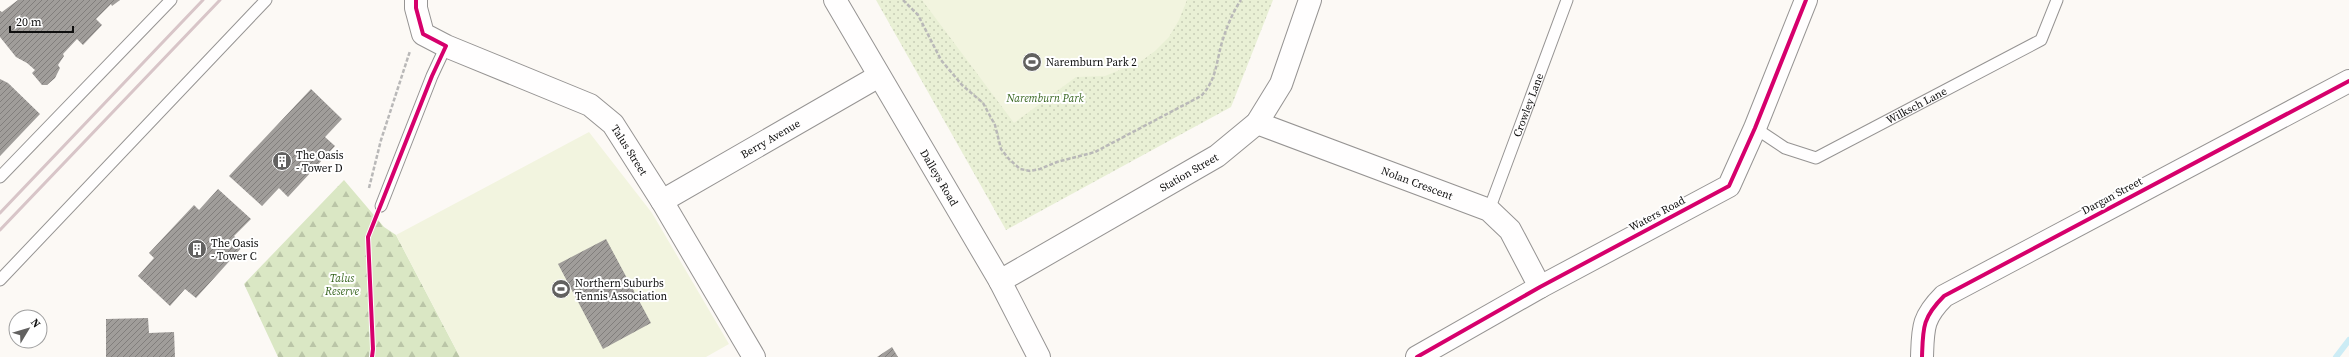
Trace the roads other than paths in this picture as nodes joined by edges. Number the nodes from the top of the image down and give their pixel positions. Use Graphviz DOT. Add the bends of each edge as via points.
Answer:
graph roads {
  1 [pos="171,0"];
  2 [pos="266,0"];
  3 [pos="416,0"];
  4 [pos="835,0"];
  5 [pos="1310,0"];
  6 [pos="1567,0"];
  7 [pos="1806,0"];
  8 [pos="2056,0"];
  9 [pos="446,46"];
  10 [pos="879,76"];
  11 [pos="2349,81"];
  12 [pos="1257,123"];
  13 [pos="1755,128"];
  14 [pos="0,177"];
  15 [pos="662,201"];
  16 [pos="381,206"];
  17 [pos="1489,210"];
  18 [pos="0,280"];
  19 [pos="1000,281"];
  20 [pos="1540,287"];
  21 [pos="754,357"];
  22 [pos="1039,357"];
  23 [pos="1417,357"];
  24 [pos="1922,357"];
  1 -- 14 [label="lane"];
  2 -- 18 [label="lane"];
  3 -- 9 [label="street, Talus Street" via="424,34"];
  4 -- 10 [label="street, Dalleys Road"];
  5 -- 12 [label="street, Station Street" via="1281,84"];
  6 -- 17 [label="lane, Crowley Lane"];
  7 -- 13 [label="street, Waters Road"];
  8 -- 13 [label="lane, Wilksch Lane" via="2041,40 1816,158 1785,148"];
  9 -- 15 [label="street, Talus Street" via="590,105 612,124"];
  9 -- 16 [label="lane"];
  10 -- 15 [label="street, Berry Avenue"];
  10 -- 19 [label="street, Dalleys Road"];
  11 -- 24 [label="street, Dargan Street" via="1944,296 1930,310 1923,331"];
  12 -- 17 [label="street, Nolan Crescent"];
  12 -- 19 [label="street, Station Street" via="1217,156"];
  13 -- 20 [label="street, Waters Road" via="1728,186"];
  15 -- 21 [label="street, Talus Street"];
  17 -- 20 [label="street, Nolan Crescent" via="1510,230"];
  19 -- 22 [label="street, Dalleys Road"];
  20 -- 23 [label="street, Waters Road"];
}
